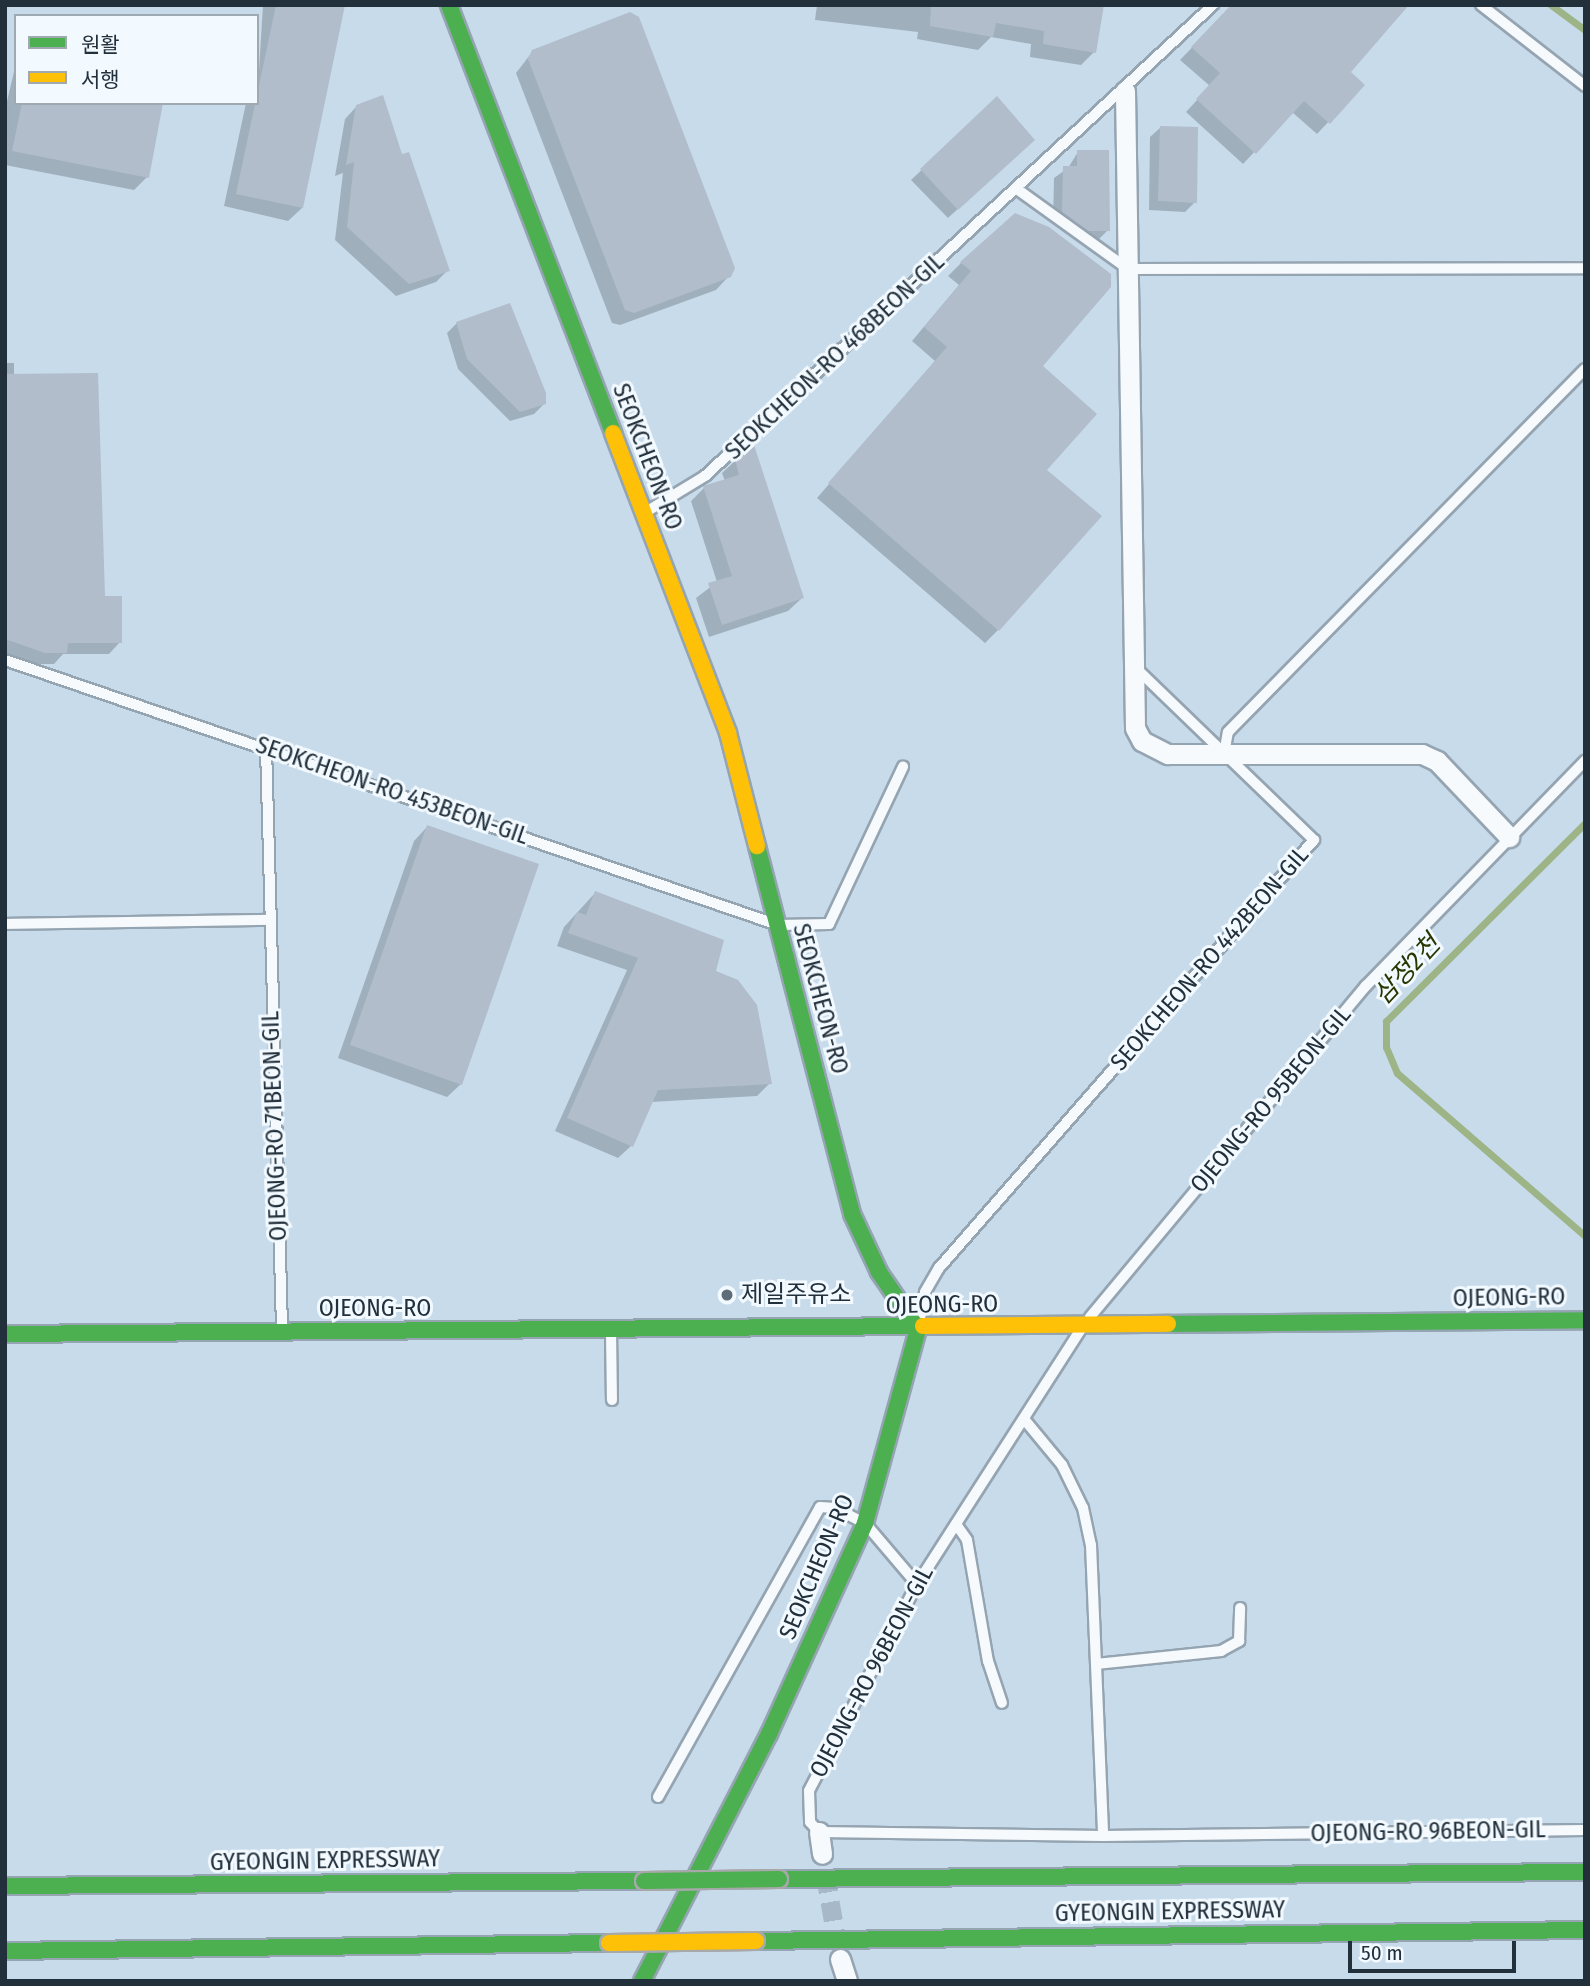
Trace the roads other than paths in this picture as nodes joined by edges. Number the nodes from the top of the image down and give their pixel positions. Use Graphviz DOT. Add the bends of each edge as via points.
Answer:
graph roads {
  1 [pos="449,5"];
  2 [pos="1213,5"];
  3 [pos="1481,5"];
  4 [pos="1585,86"];
  5 [pos="1125,91"];
  6 [pos="1017,189"];
  7 [pos="1585,268"];
  8 [pos="1128,269"];
  9 [pos="1585,369"];
  10 [pos="644,513"];
  11 [pos="5,660"];
  12 [pos="1134,667"];
  13 [pos="266,747"];
  14 [pos="1224,754"];
  15 [pos="1585,761"];
  16 [pos="903,767"];
  17 [pos="1509,837"];
  18 [pos="269,919"];
  19 [pos="5,924"];
  20 [pos="778,925"];
  21 [pos="1585,1320"];
  22 [pos="1083,1326"];
  23 [pos="918,1329"];
  24 [pos="611,1331"];
  25 [pos="282,1332"];
  26 [pos="5,1334"];
  27 [pos="612,1400"];
  28 [pos="1024,1419"];
  29 [pos="865,1523"];
  30 [pos="956,1524"];
  31 [pos="917,1584"];
  32 [pos="1240,1608"];
  33 [pos="1096,1664"];
  34 [pos="1002,1703"];
  35 [pos="658,1797"];
  36 [pos="1585,1830"];
  37 [pos="819,1832"];
  38 [pos="1103,1836"];
  39 [pos="821,1854"];
  40 [pos="1585,1872"];
  41 [pos="5,1886"];
  42 [pos="1585,1930"];
  43 [pos="5,1951"];
  44 [pos="840,1959"];
  45 [pos="642,1981"];
  46 [pos="846,1981"];
  1 -- 10 [label="main road, SEOKCHEON-RO"];
  2 -- 5 [label="lane, SEOKCHEON-RO 468BEON-GIL"];
  3 -- 4 [label="lane"];
  5 -- 6 [label="lane, SEOKCHEON-RO 468BEON-GIL"];
  5 -- 8 [label="street"];
  6 -- 8 [label="lane"];
  6 -- 10 [label="lane, SEOKCHEON-RO 468BEON-GIL" via="705,476"];
  7 -- 8 [label="lane"];
  8 -- 12 [label="street"];
  9 -- 14 [label="lane" via="1228,732"];
  10 -- 20 [label="main road, SEOKCHEON-RO" via="728,733"];
  11 -- 13 [label="lane, SEOKCHEON-RO 453BEON-GIL"];
  12 -- 14 [label="lane"];
  12 -- 14 [label="street" via="1135,728 1142,741 1168,754"];
  13 -- 18 [label="lane, OJEONG-RO 71BEON-GIL"];
  13 -- 20 [label="lane, SEOKCHEON-RO 453BEON-GIL"];
  14 -- 17 [label="street" via="1422,754 1437,761"];
  14 -- 23 [label="lane, SEOKCHEON-RO 442BEON-GIL" via="1314,840 939,1268 925,1292"];
  15 -- 17 [label="lane, OJEONG-RO 95BEON-GIL"];
  16 -- 20 [label="lane" via="829,924"];
  17 -- 22 [label="lane, OJEONG-RO 95BEON-GIL" via="1366,986"];
  18 -- 19 [label="lane"];
  18 -- 25 [label="lane, OJEONG-RO 71BEON-GIL"];
  20 -- 23 [label="main road, SEOKCHEON-RO" via="852,1214 879,1272"];
  21 -- 22 [label="main road, OJEONG-RO"];
  22 -- 23 [label="main road, OJEONG-RO"];
  22 -- 28 [label="lane, OJEONG-RO 96BEON-GIL"];
  23 -- 24 [label="main road, OJEONG-RO"];
  23 -- 29 [label="main road, SEOKCHEON-RO"];
  24 -- 25 [label="main road, OJEONG-RO"];
  24 -- 27 [label="lane"];
  25 -- 26 [label="main road, OJEONG-RO"];
  28 -- 30 [label="lane, OJEONG-RO 96BEON-GIL"];
  28 -- 33 [label="lane" via="1062,1465 1083,1508 1091,1545"];
  29 -- 31 [label="lane"];
  29 -- 35 [label="lane" via="835,1508 820,1507"];
  29 -- 45 [label="main road, SEOKCHEON-RO" via="769,1734"];
  30 -- 31 [label="lane, OJEONG-RO 96BEON-GIL"];
  30 -- 34 [label="lane" via="967,1541 988,1661"];
  31 -- 37 [label="lane, OJEONG-RO 96BEON-GIL" via="809,1791 810,1822"];
  32 -- 33 [label="lane" via="1239,1641 1221,1651"];
  33 -- 38 [label="lane"];
  36 -- 38 [label="lane, OJEONG-RO 96BEON-GIL"];
  37 -- 38 [label="lane, OJEONG-RO 96BEON-GIL"];
  37 -- 39 [label="street"];
  40 -- 41 [label="main road, GYEONGIN EXPRESSWAY, bridge"];
  42 -- 43 [label="main road, GYEONGIN EXPRESSWAY, bridge"];
  44 -- 46 [label="street"];
}
